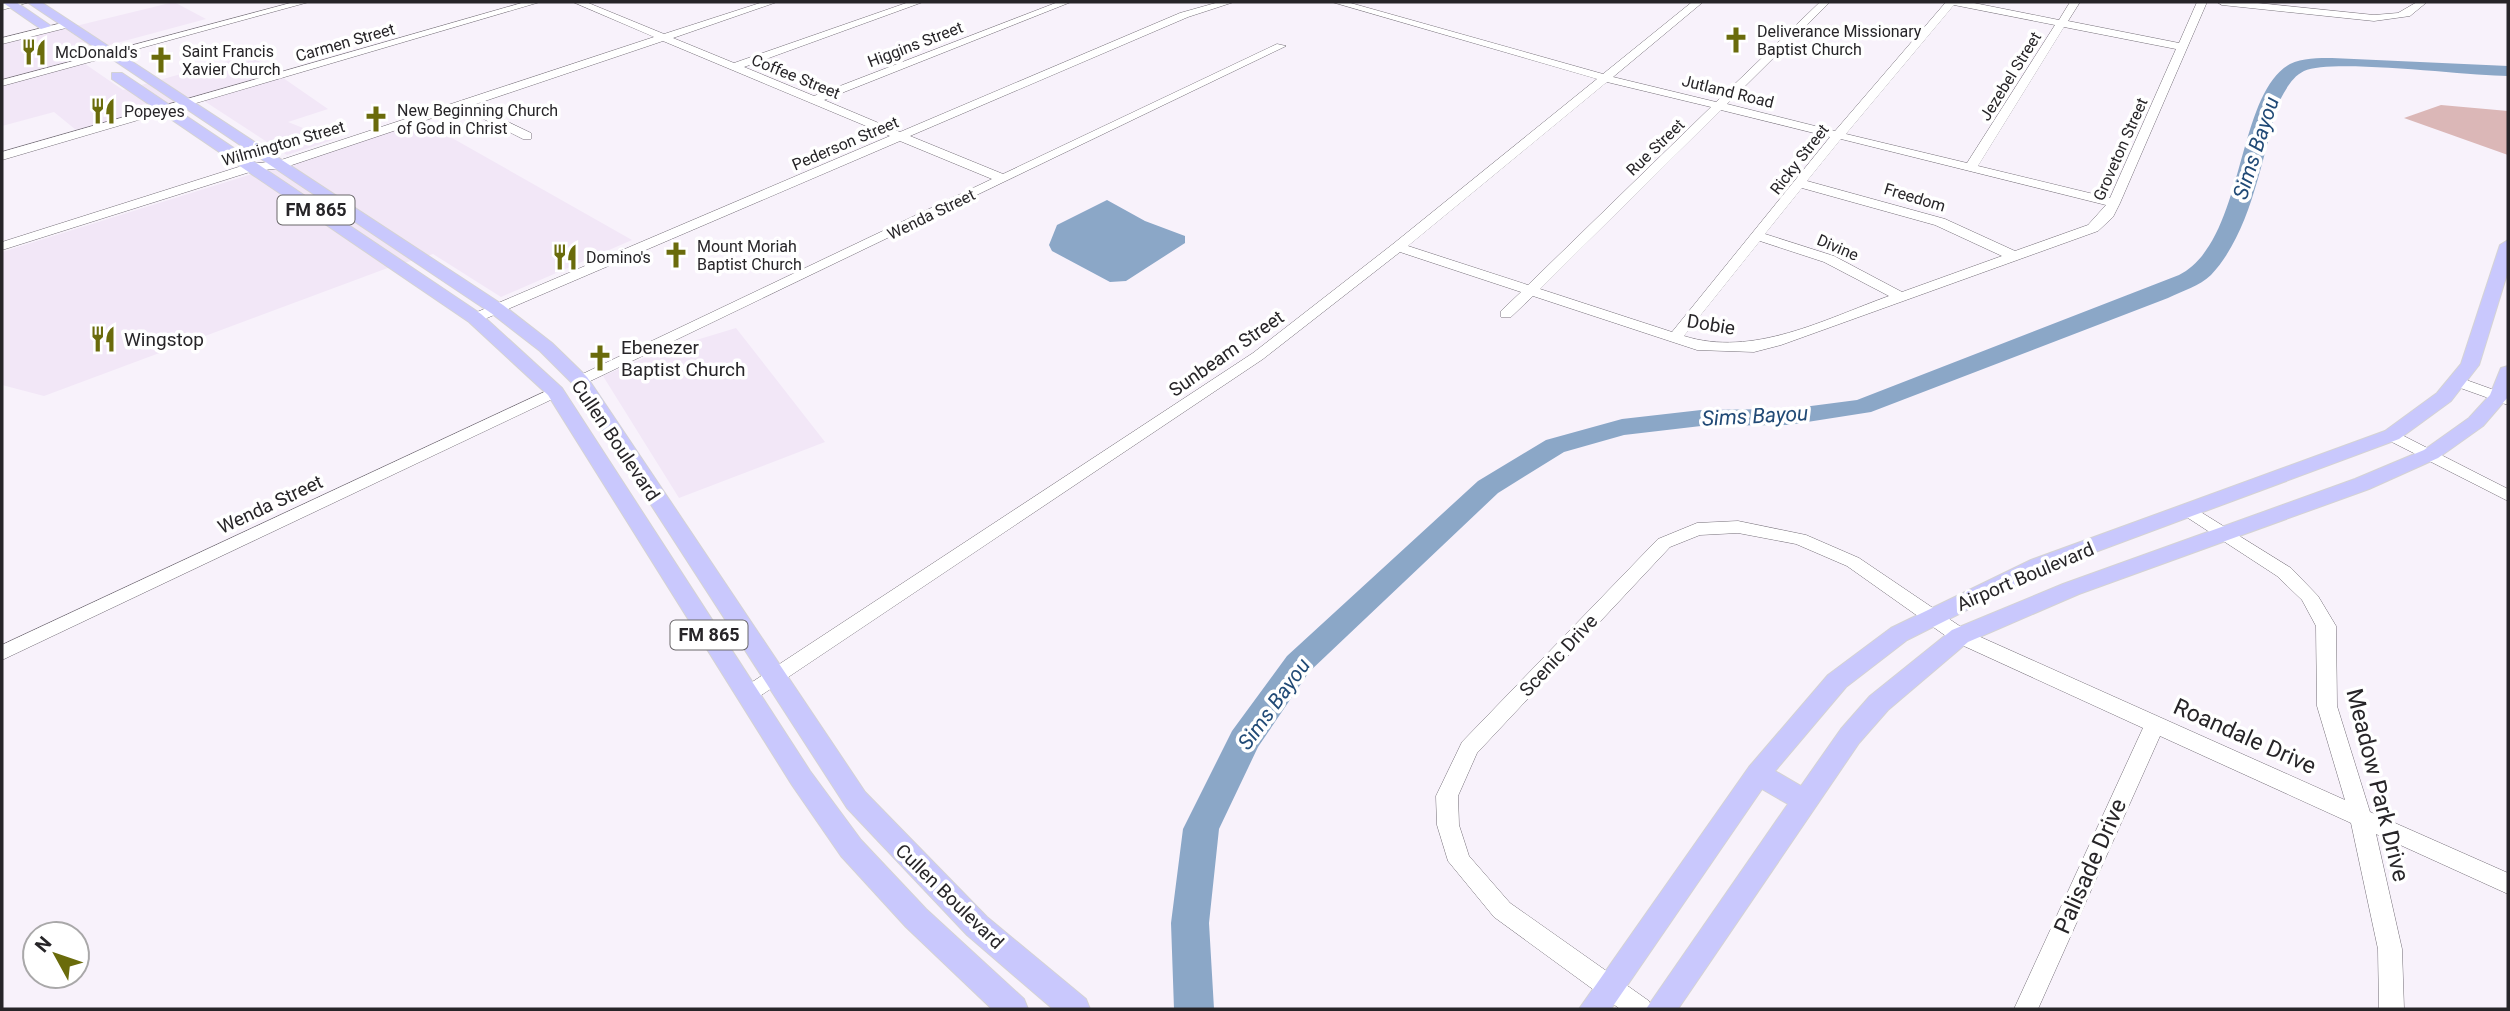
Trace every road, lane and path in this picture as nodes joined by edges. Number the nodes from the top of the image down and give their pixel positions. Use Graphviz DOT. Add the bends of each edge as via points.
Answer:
graph roads {
  1 [pos="33,2"];
  2 [pos="286,2"];
  3 [pos="304,2"];
  4 [pos="535,2"];
  5 [pos="578,2"];
  6 [pos="772,2"];
  7 [pos="918,2"];
  8 [pos="1066,2"];
  9 [pos="1229,2"];
  10 [pos="1337,2"];
  11 [pos="1698,2"];
  12 [pos="1825,2"];
  13 [pos="1953,2"];
  14 [pos="2076,2"];
  15 [pos="2202,2"];
  16 [pos="2222,2"];
  17 [pos="2422,2"];
  18 [pos="12,4"];
  19 [pos="266,9"];
  20 [pos="2062,23"];
  21 [pos="66,24"];
  22 [pos="50,29"];
  23 [pos="664,37"];
  24 [pos="2,41"];
  25 [pos="1281,46"];
  26 [pos="2182,47"];
  27 [pos="98,54"];
  28 [pos="734,67"];
  29 [pos="2,77"];
  30 [pos="1605,78"];
  31 [pos="2,83"];
  32 [pos="814,100"];
  33 [pos="189,104"];
  34 [pos="463,104"];
  35 [pos="1720,105"];
  36 [pos="169,110"];
  37 [pos="1838,135"];
  38 [pos="527,136"];
  39 [pos="901,136"];
  40 [pos="2,156"];
  41 [pos="279,164"];
  42 [pos="252,167"];
  43 [pos="1971,167"];
  44 [pos="1003,179"];
  45 [pos="1800,183"];
  46 [pos="2114,203"];
  47 [pos="350,212"];
  48 [pos="330,220"];
  49 [pos="1758,236"];
  50 [pos="2,246"];
  51 [pos="1398,247"];
  52 [pos="2507,252"];
  53 [pos="2016,257"];
  54 [pos="410,262"];
  55 [pos="1531,291"];
  56 [pos="1901,298"];
  57 [pos="486,314"];
  58 [pos="1506,314"];
  59 [pos="1675,338"];
  60 [pos="2508,372"];
  61 [pos="580,381"];
  62 [pos="2458,382"];
  63 [pos="555,392"];
  64 [pos="2504,399"];
  65 [pos="2392,435"];
  66 [pos="595,454"];
  67 [pos="2431,454"];
  68 [pos="649,488"];
  69 [pos="2508,496"];
  70 [pos="2191,512"];
  71 [pos="2223,534"];
  72 [pos="704,573"];
  73 [pos="677,584"];
  74 [pos="1931,616"];
  75 [pos="1960,636"];
  76 [pos="2,653"];
  77 [pos="773,677"];
  78 [pos="747,695"];
  79 [pos="2155,723"];
  80 [pos="1758,774"];
  81 [pos="1804,800"];
  82 [pos="2361,817"];
  83 [pos="2508,884"];
  84 [pos="1018,962"];
  85 [pos="1609,987"];
  86 [pos="991,988"];
  87 [pos="1013,1009"];
  88 [pos="1075,1009"];
  89 [pos="1594,1009"];
  90 [pos="1640,1009"];
  91 [pos="1661,1009"];
  92 [pos="2026,1009"];
  93 [pos="2392,1009"];
  1 -- 21 [label="main road, Cullen Boulevard / FM 865"];
  2 -- 19 [label="street"];
  3 -- 19 [label="street"];
  4 -- 33 [label="street, Carmen Street"];
  5 -- 23 [label="street, Coffee Street"];
  6 -- 23 [label="street, Wilmington Street"];
  7 -- 28 [label="street"];
  8 -- 32 [label="street, Higgins Street"];
  9 -- 39 [label="street, Pederson Street" via="1184,15"];
  10 -- 30 [label="street, Jutland Road"];
  11 -- 30 [label="street, Sunbeam Street"];
  12 -- 35 [label="street, Rue Street"];
  13 -- 20 [label="street"];
  13 -- 37 [label="street, Ricky Street"];
  14 -- 20 [label="street, Jezebel Street"];
  15 -- 26 [label="street, Groveton Street"];
  16 -- 17 [label="street" via="2374,18 2415,11"];
  18 -- 22 [label="main road, Cullen Boulevard / FM 865"];
  19 -- 27 [label="street"];
  20 -- 26 [label="street"];
  20 -- 43 [label="street, Jezebel Street"];
  21 -- 22 [label="street"];
  21 -- 27 [label="main road, Cullen Boulevard / FM 865"];
  22 -- 24 [label="street"];
  22 -- 27 [label="main road, Cullen Boulevard / FM 865"];
  23 -- 28 [label="street, Coffee Street"];
  23 -- 34 [label="street, Wilmington Street"];
  25 -- 44 [label="street, Wenda Street"];
  26 -- 46 [label="street, Groveton Street"];
  27 -- 29 [label="street"];
  27 -- 31 [label="street"];
  27 -- 33 [label="main road, Cullen Boulevard / FM 865"];
  27 -- 36 [label="main road, Cullen Boulevard / FM 865"];
  28 -- 32 [label="street, Coffee Street"];
  30 -- 35 [label="street, Jutland Road"];
  30 -- 51 [label="street, Sunbeam Street"];
  32 -- 39 [label="street, Coffee Street"];
  33 -- 36 [label="street, Carmen Street"];
  33 -- 41 [label="main road, Cullen Boulevard / FM 865"];
  34 -- 38 [label="street"];
  34 -- 41 [label="street, Wilmington Street"];
  35 -- 37 [label="street, Jutland Road"];
  35 -- 55 [label="street, Rue Street"];
  36 -- 40 [label="street, Carmen Street"];
  36 -- 42 [label="main road, Cullen Boulevard / FM 865"];
  37 -- 43 [label="street, Jutland Road"];
  37 -- 45 [label="street, Ricky Street"];
  39 -- 44 [label="street, Coffee Street"];
  39 -- 57 [label="street, Pederson Street"];
  41 -- 42 [label="street, Wilmington Street"];
  41 -- 47 [label="main road, Cullen Boulevard / FM 865"];
  42 -- 48 [label="main road, Cullen Boulevard / FM 865"];
  42 -- 50 [label="street, Wilmington Street"];
  43 -- 46 [label="street, Jutland Road"];
  44 -- 61 [label="street, Wenda Street"];
  45 -- 49 [label="street, Ricky Street"];
  45 -- 53 [label="street, Freedom" via="1940,222"];
  46 -- 53 [label="street, Groveton Street" via="2093,228"];
  47 -- 48 [label="main road"];
  47 -- 54 [label="main road, Cullen Boulevard / FM 865"];
  48 -- 54 [label="main road, Cullen Boulevard / FM 865"];
  49 -- 56 [label="street, Divine" via="1829,259"];
  49 -- 59 [label="street, Ricky Street"];
  51 -- 55 [label="street, Dobie"];
  51 -- 77 [label="street, Sunbeam Street" via="1258,356"];
  52 -- 62 [label="main road, Airport Boulevard" via="2470,365"];
  53 -- 56 [label="street, Dobie"];
  54 -- 57 [label="main road, Cullen Boulevard / FM 865"];
  55 -- 58 [label="street, Rue Street"];
  55 -- 59 [label="street, Dobie"];
  56 -- 59 [label="street, Dobie" via="1754,347 1697,345"];
  57 -- 61 [label="main road, Cullen Boulevard / FM 865" via="546,347"];
  57 -- 63 [label="main road, Cullen Boulevard / FM 865"];
  60 -- 64 [label="main road, Airport Boulevard"];
  61 -- 68 [label="main road, Cullen Boulevard / FM 865"];
  62 -- 64 [label="street"];
  62 -- 65 [label="main road, Airport Boulevard"];
  63 -- 66 [label="main road, Cullen Boulevard / FM 865"];
  63 -- 76 [label="street, Wenda Street"];
  64 -- 67 [label="main road, Airport Boulevard"];
  65 -- 67 [label="street"];
  65 -- 70 [label="main road, Airport Boulevard"];
  66 -- 68 [label="main road" via="613,459 635,490"];
  66 -- 73 [label="main road, Cullen Boulevard / FM 865"];
  67 -- 69 [label="street"];
  67 -- 71 [label="main road, Airport Boulevard"];
  68 -- 72 [label="main road, Cullen Boulevard / FM 865"];
  70 -- 71 [label="street, Meadow Park Drive"];
  70 -- 74 [label="main road, Airport Boulevard" via="2039,565"];
  71 -- 75 [label="main road, Airport Boulevard" via="2071,589"];
  71 -- 82 [label="street, Meadow Park Drive" via="2284,572 2309,596 2326,626 2327,706"];
  72 -- 73 [label="main road"];
  72 -- 77 [label="main road, Cullen Boulevard / FM 865"];
  73 -- 78 [label="main road, Cullen Boulevard / FM 865"];
  74 -- 75 [label="street, Scenic Drive"];
  74 -- 80 [label="main road, Airport Boulevard" via="1869,654 1838,681"];
  74 -- 85 [label="street, Scenic Drive" via="1853,562 1800,539 1738,527 1697,529 1664,543 1469,748 1447,796 1448,825 1459,861 1502,910"];
  75 -- 79 [label="street, Roandale Drive"];
  75 -- 81 [label="main road, Airport Boulevard" via="1879,703"];
  77 -- 78 [label="street, Sunbeam Street"];
  77 -- 84 [label="main road, Cullen Boulevard / FM 865" via="856,800 928,877"];
  78 -- 86 [label="main road, Cullen Boulevard / FM 865" via="852,848 916,918"];
  79 -- 82 [label="street, Roandale Drive"];
  79 -- 92 [label="street, Palisade Drive"];
  80 -- 81 [label="main road"];
  80 -- 85 [label="main road, Airport Boulevard"];
  81 -- 91 [label="main road, Airport Boulevard"];
  82 -- 83 [label="street, Roandale Drive"];
  82 -- 93 [label="street, Meadow Park Drive" via="2390,949"];
  84 -- 86 [label="main road"];
  84 -- 88 [label="main road, Cullen Boulevard / FM 865"];
  85 -- 89 [label="main road, Airport Boulevard"];
  85 -- 90 [label="street, Scenic Drive"];
  86 -- 87 [label="main road, Cullen Boulevard / FM 865"];
}
